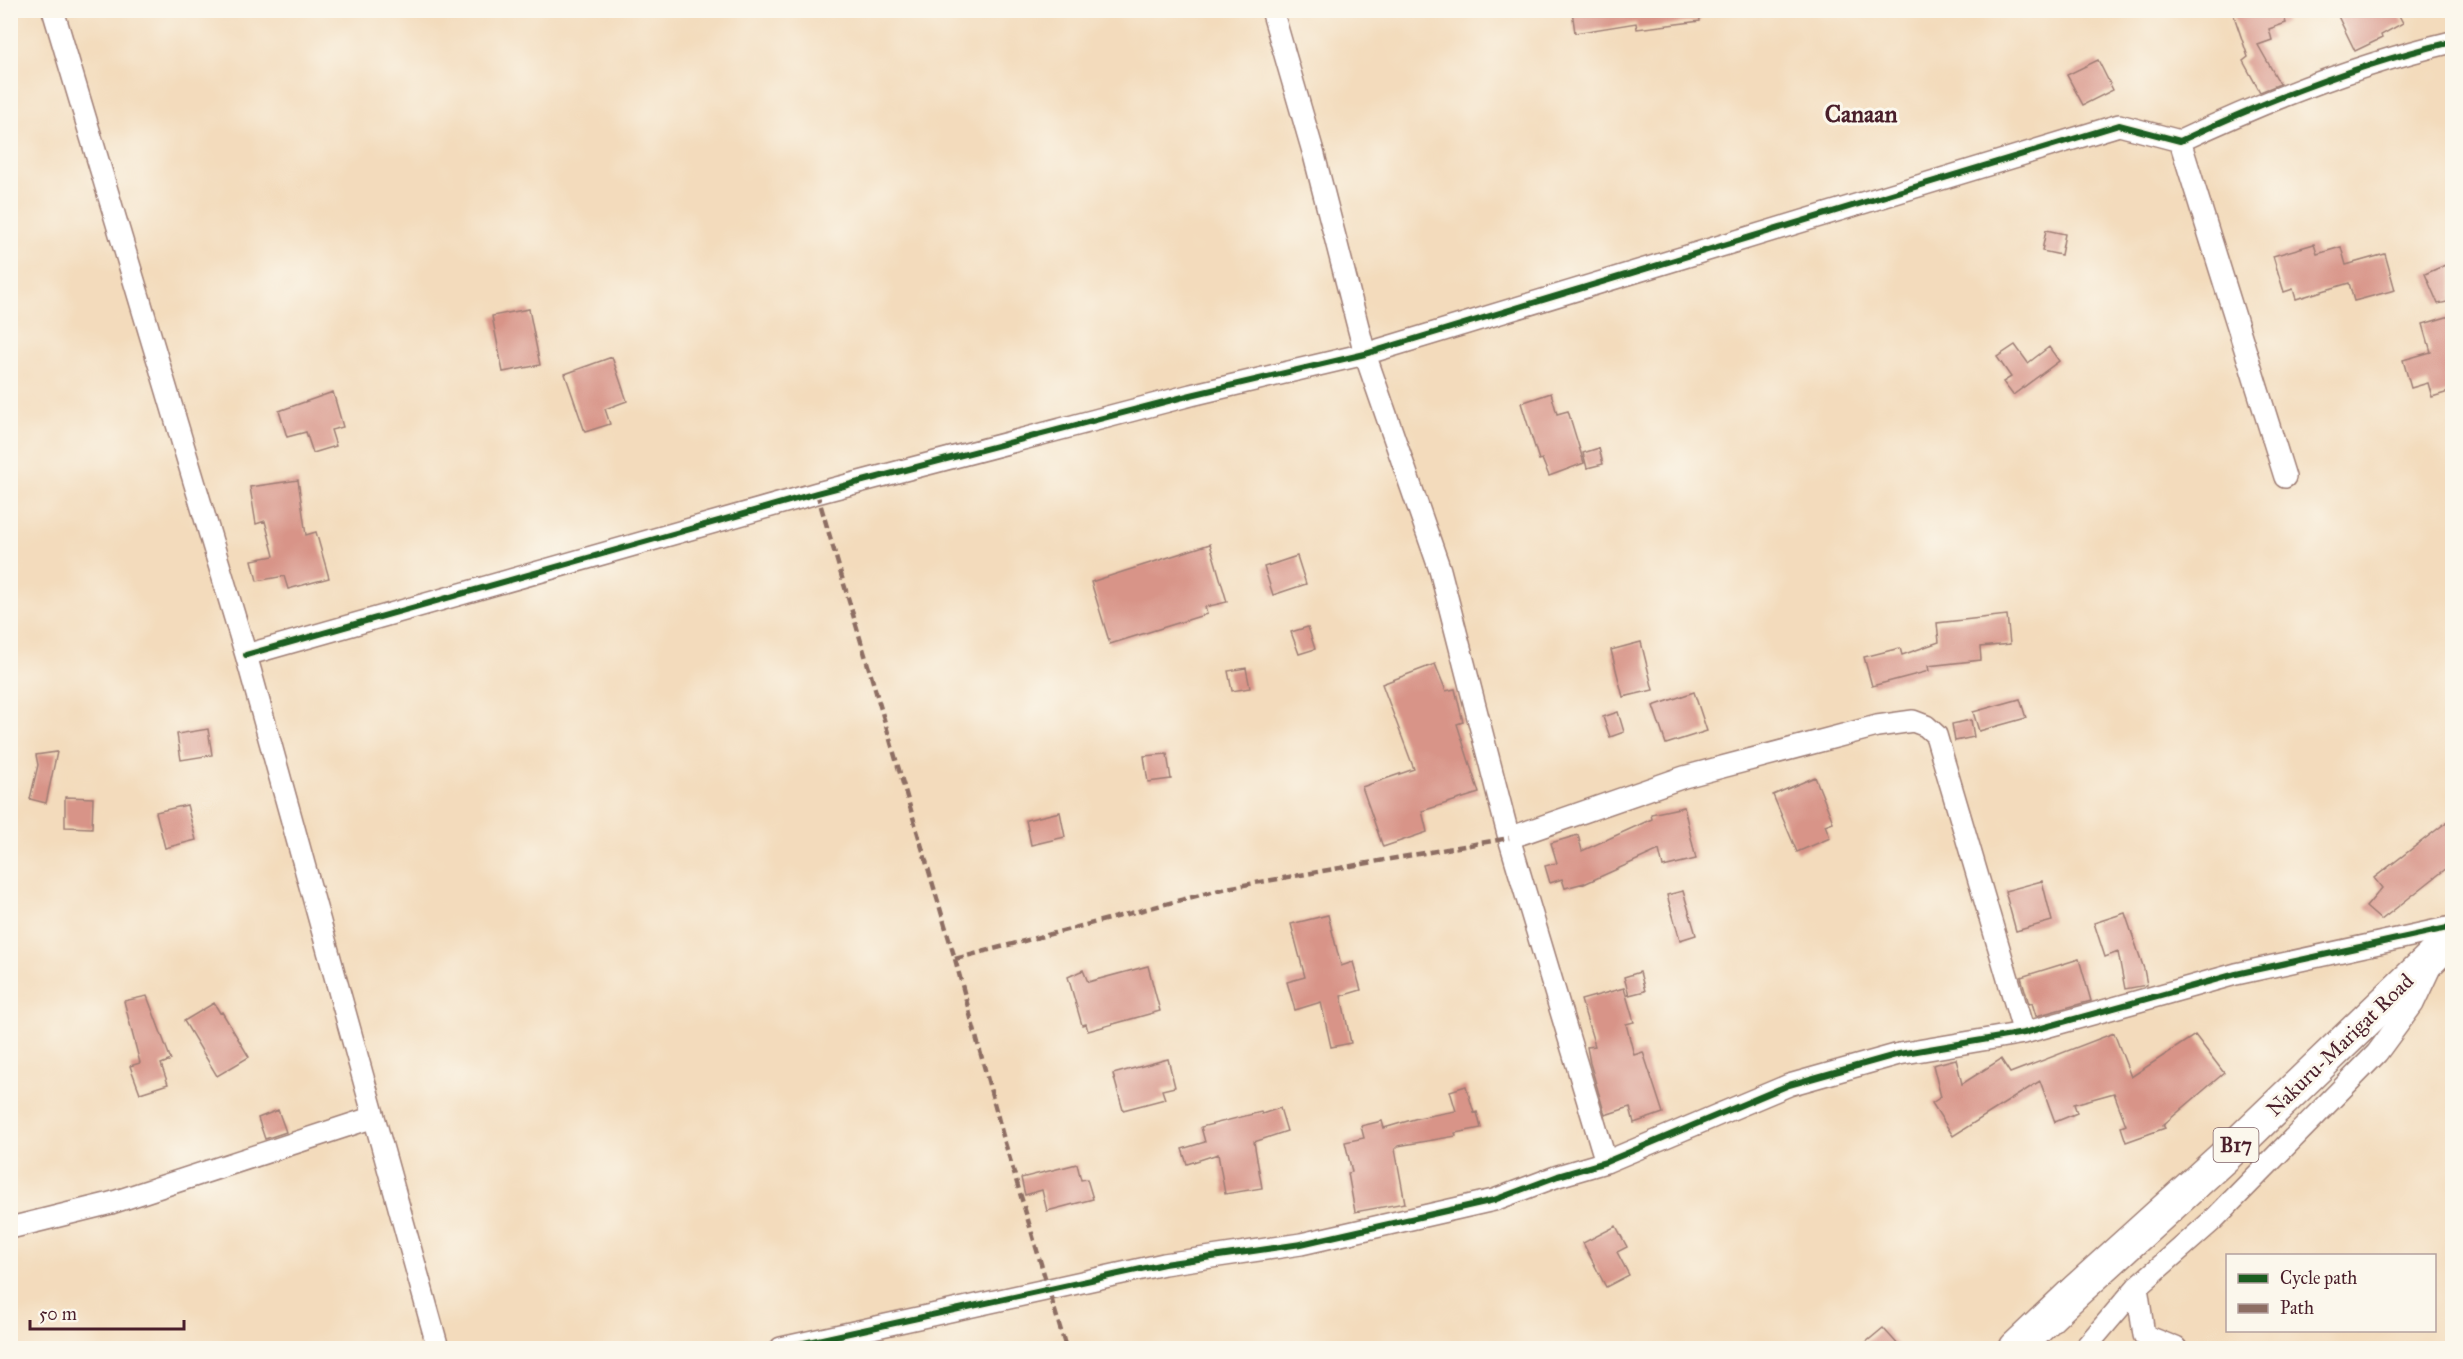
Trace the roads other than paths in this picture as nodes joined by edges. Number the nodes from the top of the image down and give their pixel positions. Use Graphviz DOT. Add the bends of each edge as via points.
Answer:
graph roads {
  1 [pos="53,10"];
  2 [pos="1272,10"];
  3 [pos="2452,42"];
  4 [pos="2180,141"];
  5 [pos="1365,354"];
  6 [pos="2285,477"];
  7 [pos="246,655"];
  8 [pos="1509,838"];
  9 [pos="2448,938"];
  10 [pos="2024,1033"];
  11 [pos="374,1117"];
  12 [pos="1606,1162"];
  13 [pos="10,1228"];
  14 [pos="2137,1287"];
  15 [pos="2109,1323"];
  16 [pos="2144,1335"];
  17 [pos="438,1348"];
  18 [pos="781,1348"];
  19 [pos="2016,1348"];
  20 [pos="2085,1348"];
  21 [pos="2176,1348"];
  1 -- 7 [label="street"];
  2 -- 5 [label="street"];
  3 -- 4 [label="street" via="2400,54 2240,113"];
  4 -- 5 [label="street" via="2119,125"];
  4 -- 6 [label="street"];
  5 -- 7 [label="street" via="1191,395 817,493"];
  5 -- 8 [label="street" via="1440,570"];
  7 -- 11 [label="street"];
  8 -- 10 [label="street" via="1684,777 1877,726 1912,721 1926,726 1936,735"];
  8 -- 12 [label="street"];
  9 -- 10 [label="street" via="2236,974"];
  9 -- 14 [label="street" via="2413,1004 2377,1053 2213,1220"];
  9 -- 19 [label="main road, Nakuru-Marigat Road / B17" via="2226,1155"];
  10 -- 12 [label="street" via="1899,1054 1789,1085"];
  11 -- 13 [label="street" via="111,1203"];
  11 -- 17 [label="street"];
  12 -- 18 [label="street" via="1494,1200 1301,1244 1164,1264"];
  14 -- 15 [label="street"];
  14 -- 16 [label="street"];
  15 -- 16 [label="street"];
  15 -- 20 [label="street"];
  16 -- 21 [label="street"];
}
